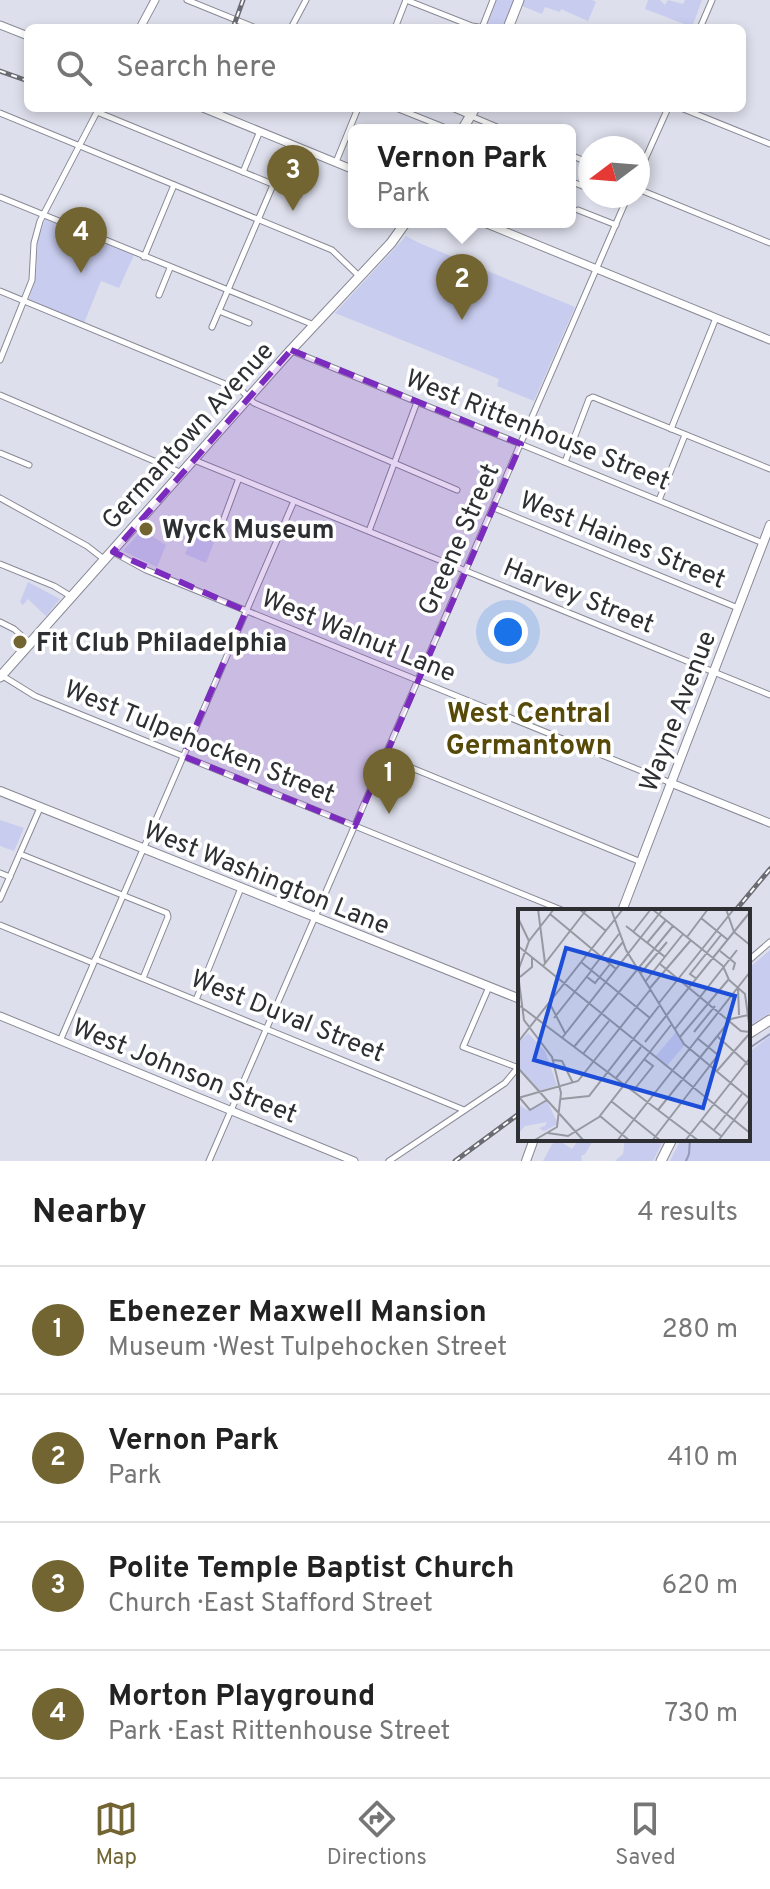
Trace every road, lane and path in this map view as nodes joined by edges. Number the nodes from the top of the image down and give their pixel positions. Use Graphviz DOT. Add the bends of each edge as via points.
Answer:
graph roads {
  1 [pos="155,0"];
  2 [pos="187,0"];
  3 [pos="306,0"];
  4 [pos="406,0"];
  5 [pos="493,0"];
  6 [pos="519,0"];
  7 [pos="712,0"];
  8 [pos="142,24"];
  9 [pos="246,24"];
  10 [pos="293,24"];
  11 [pos="397,24"];
  12 [pos="467,24"];
  13 [pos="485,24"];
  14 [pos="510,24"];
  15 [pos="702,24"];
  16 [pos="0,25"];
  17 [pos="24,34"];
  18 [pos="97,112"];
  19 [pos="103,112"];
  20 [pos="213,112"];
  21 [pos="406,112"];
  22 [pos="473,112"];
  23 [pos="666,112"];
  24 [pos="691,112"];
  25 [pos="0,113"];
  26 [pos="436,124"];
  27 [pos="494,124"];
  28 [pos="260,131"];
  29 [pos="348,133"];
  30 [pos="770,144"];
  31 [pos="79,146"];
  32 [pos="650,148"];
  33 [pos="336,162"];
  34 [pos="348,167"];
  35 [pos="243,172"];
  36 [pos="174,185"];
  37 [pos="273,185"];
  38 [pos="650,194"];
  39 [pos="299,195"];
  40 [pos="0,197"];
  41 [pos="623,208"];
  42 [pos="578,210"];
  43 [pos="43,215"];
  44 [pos="258,220"];
  45 [pos="616,225"];
  46 [pos="401,228"];
  47 [pos="497,228"];
  48 [pos="770,243"];
  49 [pos="144,257"];
  50 [pos="170,268"];
  51 [pos="596,269"];
  52 [pos="360,276"];
  53 [pos="0,291"];
  54 [pos="228,291"];
  55 [pos="159,295"];
  56 [pos="24,301"];
  57 [pos="219,311"];
  58 [pos="716,318"];
  59 [pos="249,323"];
  60 [pos="314,325"];
  61 [pos="212,327"];
  62 [pos="770,340"];
  63 [pos="291,350"];
  64 [pos="0,360"];
  65 [pos="0,395"];
  66 [pos="249,398"];
  67 [pos="417,402"];
  68 [pos="671,429"];
  69 [pos="685,435"];
  70 [pos="521,444"];
  71 [pos="0,453"];
  72 [pos="194,460"];
  73 [pos="565,462"];
  74 [pos="395,463"];
  75 [pos="29,465"];
  76 [pos="770,469"];
  77 [pos="183,473"];
  78 [pos="239,478"];
  79 [pos="457,490"];
  80 [pos="0,498"];
  81 [pos="659,500"];
  82 [pos="294,501"];
  83 [pos="494,508"];
  84 [pos="223,521"];
  85 [pos="770,525"];
  86 [pos="369,531"];
  87 [pos="767,544"];
  88 [pos="113,552"];
  89 [pos="105,560"];
  90 [pos="0,564"];
  91 [pos="466,571"];
  92 [pos="72,597"];
  93 [pos="738,608"];
  94 [pos="246,610"];
  95 [pos="0,622"];
  96 [pos="31,644"];
  97 [pos="714,672"];
  98 [pos="1,676"];
  99 [pos="418,680"];
  100 [pos="770,695"];
  101 [pos="183,756"];
  102 [pos="385,757"];
  103 [pos="671,783"];
  104 [pos="0,791"];
  105 [pos="40,807"];
  106 [pos="770,823"];
  107 [pos="355,826"];
  108 [pos="143,848"];
  109 [pos="20,854"];
  110 [pos="641,862"];
  111 [pos="0,873"];
  112 [pos="10,877"];
  113 [pos="241,888"];
  114 [pos="123,896"];
  115 [pos="0,899"];
  116 [pos="559,909"];
  117 [pos="623,909"];
  118 [pos="315,917"];
  119 [pos="0,925"];
  120 [pos="770,942"];
  121 [pos="750,959"];
  122 [pos="94,961"];
  123 [pos="143,978"];
  124 [pos="489,987"];
  125 [pos="518,998"];
  126 [pos="196,1000"];
  127 [pos="0,1016"];
  128 [pos="770,1020"];
  129 [pos="267,1029"];
  130 [pos="750,1033"];
  131 [pos="60,1041"];
  132 [pos="518,1066"];
  133 [pos="518,1069"];
  134 [pos="464,1110"];
  135 [pos="231,1111"];
  136 [pos="533,1141"];
  137 [pos="671,1141"];
  138 [pos="209,1161"];
  139 [pos="354,1161"];
  140 [pos="389,1161"];
  141 [pos="526,1161"];
  142 [pos="661,1161"];
  1 -- 8 [label="street"];
  2 -- 9 [label="street"];
  3 -- 10 [label="street"];
  4 -- 11 [label="street"];
  4 -- 12 [label="street"];
  5 -- 13 [label="street"];
  6 -- 14 [label="main road"];
  7 -- 15 [label="street"];
  16 -- 17 [label="street"];
  18 -- 31 [label="street"];
  19 -- 35 [label="street"];
  20 -- 28 [label="street"];
  21 -- 26 [label="street"];
  22 -- 27 [label="street"];
  23 -- 32 [label="street"];
  24 -- 30 [label="street"];
  25 -- 31 [label="street"];
  28 -- 33 [label="street"];
  28 -- 35 [label="street"];
  29 -- 33 [label="street"];
  31 -- 36 [label="street"];
  31 -- 43 [label="street"];
  33 -- 34 [label="street"];
  35 -- 37 [label="street"];
  36 -- 44 [label="street"];
  36 -- 49 [label="street"];
  37 -- 39 [label="street"];
  37 -- 44 [label="street"];
  38 -- 48 [label="street"];
  40 -- 43 [label="street"];
  41 -- 45 [label="street, Greene Street"];
  42 -- 45 [label="street"];
  43 -- 49 [label="street"];
  43 -- 56 [label="street"];
  44 -- 52 [label="street" via="332,250"];
  44 -- 54 [label="street"];
  45 -- 51 [label="street, Greene Street"];
  46 -- 52 [label="main road, Germantown Avenue"];
  47 -- 51 [label="street"];
  49 -- 50 [label="street"];
  50 -- 54 [label="street"];
  50 -- 55 [label="street"];
  51 -- 58 [label="street"];
  51 -- 70 [label="street, Greene Street"];
  52 -- 60 [label="main road, Germantown Avenue"];
  53 -- 56 [label="street"];
  54 -- 57 [label="street"];
  54 -- 60 [label="street"];
  56 -- 64 [label="street"];
  56 -- 66 [label="street"];
  57 -- 59 [label="street"];
  57 -- 61 [label="street"];
  58 -- 62 [label="street"];
  58 -- 68 [label="street"];
  60 -- 63 [label="main road, Germantown Avenue"];
  63 -- 66 [label="main road, Germantown Avenue"];
  63 -- 67 [label="street, West Rittenhouse Street"];
  65 -- 77 [label="street"];
  66 -- 72 [label="main road, Germantown Avenue"];
  66 -- 74 [label="street"];
  67 -- 70 [label="street, West Rittenhouse Street"];
  67 -- 74 [label="street"];
  68 -- 69 [label="street"];
  68 -- 73 [label="street" via="591,397"];
  69 -- 76 [label="street"];
  69 -- 81 [label="street"];
  70 -- 73 [label="street, West Rittenhouse Street"];
  70 -- 83 [label="street, Greene Street"];
  71 -- 75 [label="street"];
  72 -- 77 [label="main road, Germantown Avenue"];
  72 -- 78 [label="street, Harvey Street"];
  73 -- 81 [label="street, West Rittenhouse Street"];
  74 -- 79 [label="street"];
  74 -- 86 [label="street"];
  77 -- 88 [label="main road, Germantown Avenue"];
  78 -- 82 [label="street, Harvey Street"];
  78 -- 84 [label="street"];
  80 -- 89 [label="street"];
  81 -- 87 [label="street, West Rittenhouse Street"];
  82 -- 86 [label="street, Harvey Street"];
  82 -- 94 [label="street"];
  83 -- 91 [label="street, Greene Street"];
  83 -- 93 [label="street, West Haines Street"];
  85 -- 87 [label="main road, Wayne Avenue"];
  86 -- 91 [label="street, Harvey Street"];
  87 -- 93 [label="main road, Wayne Avenue"];
  88 -- 89 [label="main road, Germantown Avenue"];
  88 -- 94 [label="street, West Walnut Lane"];
  89 -- 92 [label="main road, Germantown Avenue"];
  90 -- 92 [label="street"];
  91 -- 97 [label="street, Harvey Street"];
  91 -- 99 [label="street, Greene Street"];
  92 -- 96 [label="main road, Germantown Avenue"];
  93 -- 97 [label="main road, Wayne Avenue"];
  94 -- 99 [label="street, West Walnut Lane"];
  94 -- 101 [label="street"];
  95 -- 96 [label="street"];
  96 -- 98 [label="main road, Germantown Avenue"];
  97 -- 100 [label="street, Harvey Street"];
  97 -- 103 [label="main road, Wayne Avenue"];
  98 -- 101 [label="street, West Tulpehocken Street" via="30,694"];
  99 -- 102 [label="street, Greene Street"];
  99 -- 103 [label="street, West Walnut Lane"];
  101 -- 107 [label="street, West Tulpehocken Street"];
  101 -- 108 [label="street"];
  102 -- 107 [label="street, Greene Street"];
  102 -- 110 [label="street"];
  103 -- 106 [label="street, West Walnut Lane"];
  103 -- 110 [label="main road, Wayne Avenue"];
  104 -- 105 [label="main road, West Washington Lane"];
  105 -- 108 [label="main road, West Washington Lane"];
  105 -- 109 [label="street"];
  107 -- 116 [label="street, West Tulpehocken Street"];
  107 -- 118 [label="street, Greene Street"];
  108 -- 113 [label="main road, West Washington Lane"];
  108 -- 114 [label="street"];
  109 -- 112 [label="street"];
  109 -- 114 [label="street"];
  110 -- 117 [label="main road, Wayne Avenue"];
  111 -- 112 [label="street"];
  112 -- 115 [label="street"];
  113 -- 118 [label="main road, West Washington Lane"];
  113 -- 126 [label="street"];
  114 -- 122 [label="street"];
  114 -- 123 [label="street" via="168,915"];
  118 -- 124 [label="main road, West Washington Lane"];
  118 -- 129 [label="street, Greene Street"];
  119 -- 122 [label="street, West Duval Street"];
  120 -- 121 [label="street"];
  122 -- 123 [label="street, West Duval Street"];
  122 -- 131 [label="street"];
  123 -- 126 [label="street, West Duval Street"];
  124 -- 125 [label="main road, West Washington Lane"];
  124 -- 132 [label="street" via="463,1047"];
  126 -- 129 [label="street, West Duval Street"];
  127 -- 131 [label="street, West Johnson Street"];
  128 -- 130 [label="main road"];
  129 -- 134 [label="street, West Duval Street"];
  129 -- 135 [label="street, Greene Street"];
  131 -- 135 [label="street, West Johnson Street"];
  133 -- 134 [label="street"];
  134 -- 140 [label="street"];
  135 -- 138 [label="street, Greene Street"];
  135 -- 139 [label="street, West Johnson Street"];
  136 -- 141 [label="main road"];
  137 -- 142 [label="main road"];
}
